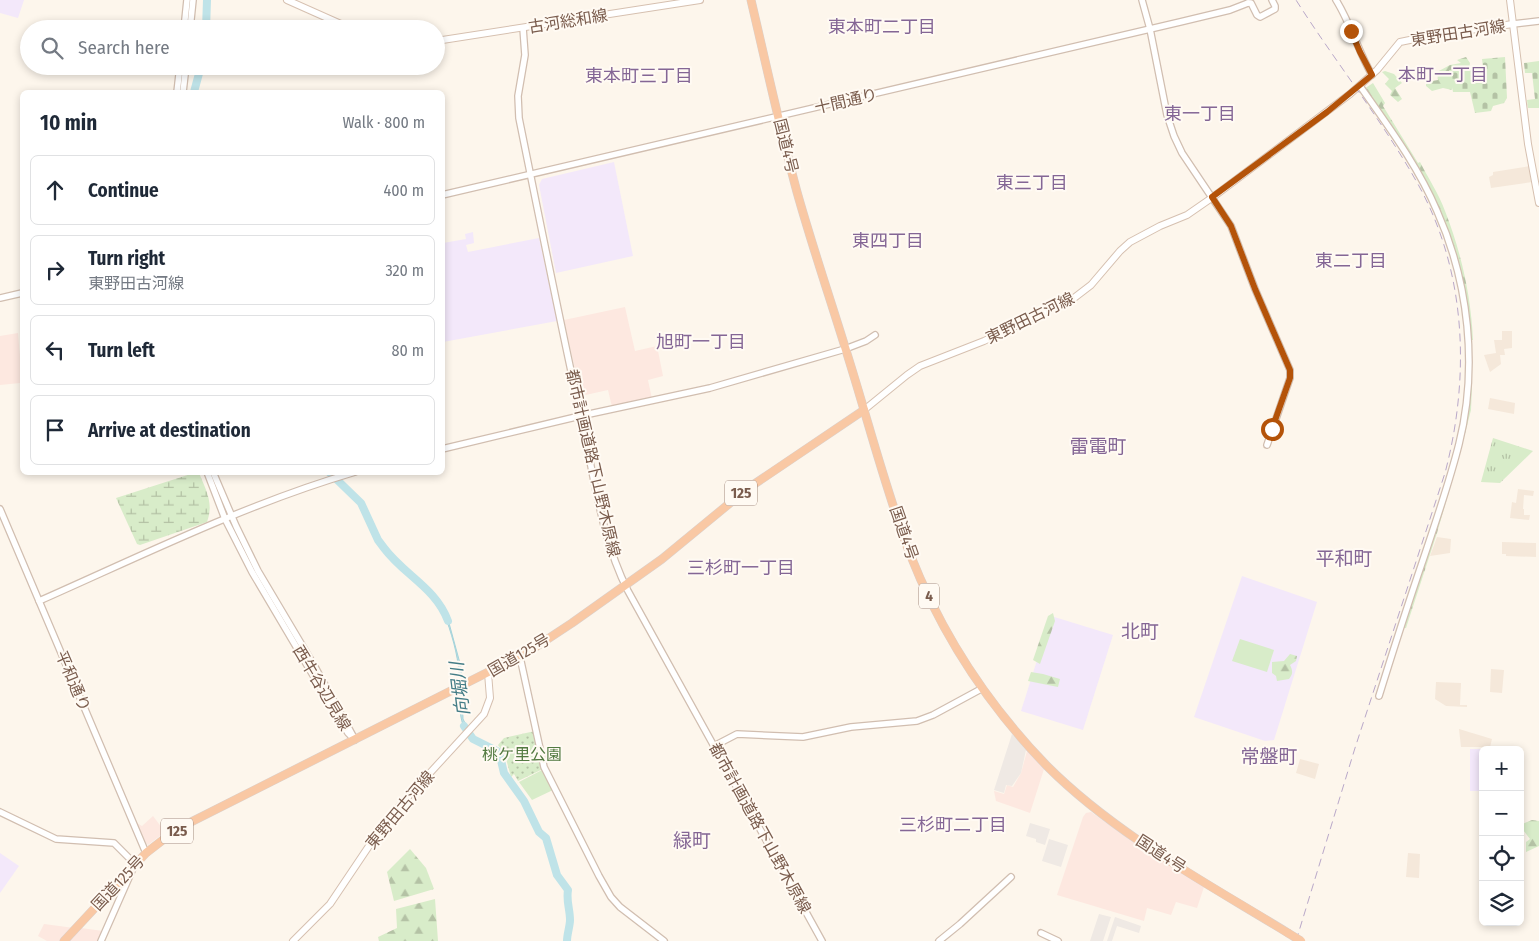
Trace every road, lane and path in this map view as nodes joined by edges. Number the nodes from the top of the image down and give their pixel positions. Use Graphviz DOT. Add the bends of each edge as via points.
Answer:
graph roads {
  1 [pos="187,0"];
  2 [pos="193,0"];
  3 [pos="287,0"];
  4 [pos="700,0"];
  5 [pos="751,0"];
  6 [pos="1142,0"];
  7 [pos="1272,0"];
  8 [pos="1336,0"];
  9 [pos="1510,0"];
  10 [pos="1249,1"];
  11 [pos="185,20"];
  12 [pos="191,20"];
  13 [pos="332,20"];
  14 [pos="1539,21"];
  15 [pos="1513,24"];
  16 [pos="523,28"];
  17 [pos="1150,29"];
  18 [pos="445,40"];
  19 [pos="179,75"];
  20 [pos="185,75"];
  21 [pos="1372,75"];
  22 [pos="1360,86"];
  23 [pos="177,90"];
  24 [pos="183,90"];
  25 [pos="779,117"];
  26 [pos="531,175"];
  27 [pos="445,195"];
  28 [pos="1212,197"];
  29 [pos="1539,204"];
  30 [pos="20,293"];
  31 [pos="0,298"];
  32 [pos="875,336"];
  33 [pos="845,349"];
  34 [pos="864,410"];
  35 [pos="580,416"];
  36 [pos="1267,445"];
  37 [pos="445,448"];
  38 [pos="208,475"];
  39 [pos="214,475"];
  40 [pos="347,475"];
  41 [pos="0,509"];
  42 [pos="231,516"];
  43 [pos="225,519"];
  44 [pos="625,585"];
  45 [pos="39,601"];
  46 [pos="520,657"];
  47 [pos="488,673"];
  48 [pos="981,688"];
  49 [pos="1379,696"];
  50 [pos="355,740"];
  51 [pos="714,746"];
  52 [pos="0,812"];
  53 [pos="146,853"];
  54 [pos="135,864"];
  55 [pos="1011,877"];
  56 [pos="1042,933"];
  57 [pos="64,941"];
  58 [pos="100,941"];
  59 [pos="293,941"];
  60 [pos="664,941"];
  61 [pos="822,941"];
  62 [pos="939,941"];
  63 [pos="1058,941"];
  64 [pos="1301,941"];
  1 -- 11 [label="street"];
  2 -- 12 [label="street"];
  3 -- 13 [label="main road"];
  4 -- 16 [label="main road, 古河総和線"];
  5 -- 25 [label="highway, 国道4号 / 4"];
  6 -- 17 [label="street"];
  7 -- 10 [label="street" via="1275,9 1260,17"];
  8 -- 21 [label="street"];
  9 -- 15 [label="main road"];
  10 -- 17 [label="street, 十間通り" via="1230,10"];
  14 -- 15 [label="street"];
  15 -- 21 [label="main road, 東野田古河線" via="1400,42"];
  15 -- 29 [label="main road"];
  16 -- 18 [label="main road, 古河総和線"];
  16 -- 26 [label="street, 都市計画道路下山野木原線" via="525,55 518,110"];
  17 -- 25 [label="street, 十間通り"];
  17 -- 28 [label="street" via="1171,129 1182,153"];
  19 -- 23 [label="street"];
  20 -- 24 [label="street"];
  21 -- 22 [label="main road, 東野田古河線"];
  22 -- 28 [label="main road, 東野田古河線"];
  22 -- 49 [label="street" via="1422,179 1437,211 1462,294 1468,358 1460,443"];
  25 -- 26 [label="street, 十間通り"];
  25 -- 33 [label="highway, 国道4号 / 4" via="798,196"];
  26 -- 27 [label="street, 十間通り"];
  26 -- 35 [label="street, 都市計画道路下山野木原線"];
  28 -- 34 [label="main road, 東野田古河線" via="1187,215 1130,242 1092,285 1074,298 984,341 920,366"];
  28 -- 36 [label="street" via="1231,226 1290,370"];
  30 -- 31 [label="street"];
  32 -- 33 [label="street"];
  33 -- 34 [label="highway, 国道4号 / 4"];
  33 -- 35 [label="street" via="710,388"];
  34 -- 44 [label="highway, 国道125号 / 125" via="747,489"];
  34 -- 48 [label="highway, 国道4号 / 4" via="916,569 954,644"];
  35 -- 37 [label="street"];
  35 -- 44 [label="street, 都市計画道路下山野木原線" via="609,542"];
  38 -- 43 [label="street, 西牛谷辺見線"];
  39 -- 42 [label="street, 西牛谷辺見線"];
  40 -- 42 [label="street"];
  41 -- 45 [label="street, 平和通り"];
  42 -- 43 [label="street"];
  42 -- 50 [label="street, 西牛谷辺見線" via="258,571"];
  43 -- 45 [label="street"];
  43 -- 50 [label="street, 西牛谷辺見線" via="332,709"];
  44 -- 46 [label="highway, 国道125号 / 125"];
  44 -- 51 [label="street, 都市計画道路下山野木原線"];
  45 -- 53 [label="street, 平和通り"];
  46 -- 47 [label="highway, 国道125号 / 125"];
  46 -- 60 [label="street" via="544,767 550,780 611,897"];
  47 -- 50 [label="highway, 国道125号 / 125"];
  47 -- 59 [label="main road, 東野田古河線" via="490,692 484,714 395,811 330,904"];
  48 -- 51 [label="street" via="917,721 857,726 803,736 736,734"];
  48 -- 64 [label="highway, 国道4号 / 4, bridge" via="1047,766 1099,811 1140,841"];
  50 -- 53 [label="highway, 国道125号 / 125" via="191,822"];
  51 -- 61 [label="street, 都市計画道路下山野木原線"];
  52 -- 54 [label="street" via="56,839 114,844"];
  53 -- 54 [label="highway, 国道125号 / 125"];
  54 -- 57 [label="highway, 国道125号 / 125"];
  54 -- 58 [label="street"];
  55 -- 62 [label="street"];
  56 -- 63 [label="street"];
}
